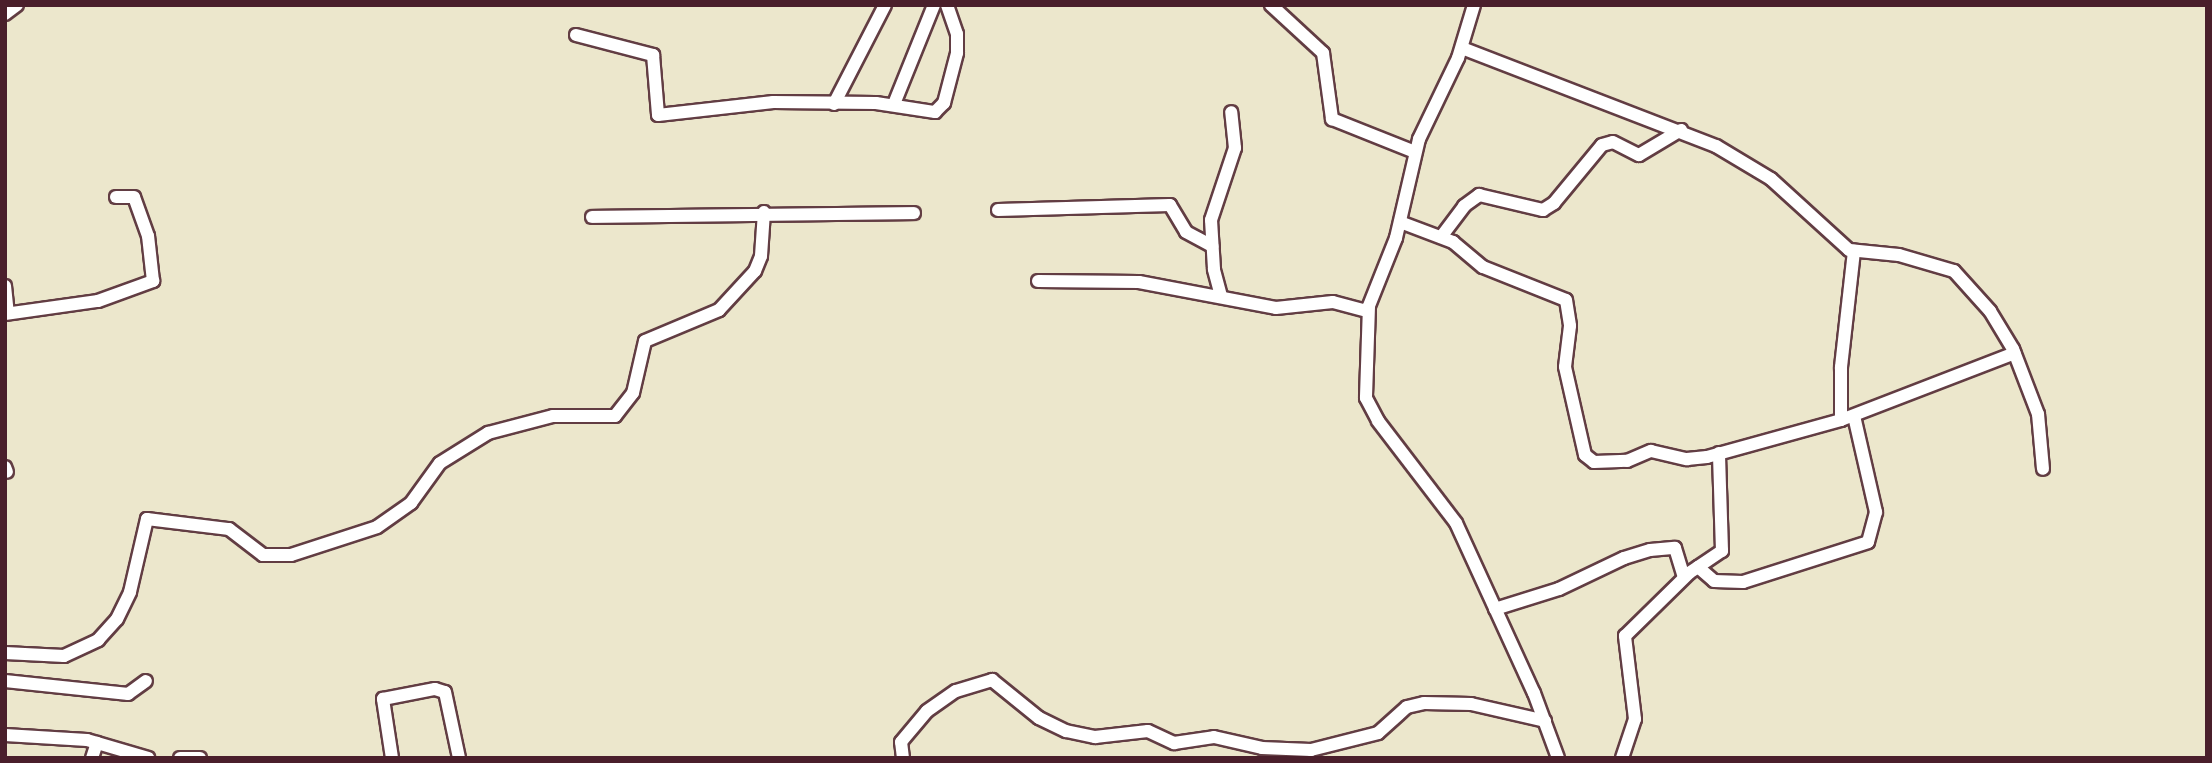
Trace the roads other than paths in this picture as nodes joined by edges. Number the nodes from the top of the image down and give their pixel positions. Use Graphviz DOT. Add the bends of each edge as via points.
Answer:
graph roads {
  1 [pos="17,5"];
  2 [pos="885,5"];
  3 [pos="934,5"];
  4 [pos="947,5"];
  5 [pos="1271,5"];
  6 [pos="1474,5"];
  7 [pos="5,13"];
  8 [pos="576,35"];
  9 [pos="1462,48"];
  10 [pos="834,104"];
  11 [pos="894,104"];
  12 [pos="1231,112"];
  13 [pos="1681,130"];
  14 [pos="1415,152"];
  15 [pos="116,197"];
  16 [pos="998,209"];
  17 [pos="764,212"];
  18 [pos="914,214"];
  19 [pos="592,217"];
  20 [pos="1400,222"];
  21 [pos="1441,237"];
  22 [pos="1212,246"];
  23 [pos="1854,251"];
  24 [pos="1038,281"];
  25 [pos="5,286"];
  26 [pos="1221,296"];
  27 [pos="1367,312"];
  28 [pos="7,313"];
  29 [pos="2015,353"];
  30 [pos="1854,416"];
  31 [pos="1841,420"];
  32 [pos="1719,453"];
  33 [pos="2043,468"];
  34 [pos="1698,567"];
  35 [pos="1684,578"];
  36 [pos="1495,609"];
  37 [pos="5,653"];
  38 [pos="5,681"];
  39 [pos="146,681"];
  40 [pos="1545,721"];
  41 [pos="5,736"];
  42 [pos="97,743"];
  43 [pos="392,756"];
  44 [pos="92,758"];
  45 [pos="148,758"];
  46 [pos="180,758"];
  47 [pos="200,758"];
  48 [pos="378,758"];
  49 [pos="459,758"];
  50 [pos="903,758"];
  51 [pos="1558,758"];
  52 [pos="1622,758"];
  1 -- 7 [label="street"];
  2 -- 10 [label="street"];
  3 -- 11 [label="street"];
  4 -- 11 [label="street" via="957,34 957,53 944,103 935,112"];
  5 -- 14 [label="street" via="1324,55 1332,119"];
  6 -- 9 [label="street"];
  8 -- 10 [label="street" via="653,55 658,115 773,102"];
  9 -- 13 [label="street" via="1609,108"];
  9 -- 14 [label="street"];
  10 -- 11 [label="street"];
  12 -- 22 [label="street" via="1236,148 1213,209"];
  13 -- 21 [label="street" via="1642,154 1613,142 1602,145 1554,203 1543,209 1479,195 1464,206"];
  13 -- 23 [label="street" via="1771,179 1838,245"];
  14 -- 20 [label="street"];
  15 -- 28 [label="street" via="134,197 148,236 153,281 107,299"];
  16 -- 22 [label="street" via="1170,205 1186,232"];
  17 -- 18 [label="street" via="871,217"];
  17 -- 19 [label="street"];
  17 -- 37 [label="street" via="761,256 755,271 719,310 645,341 633,393 615,416 553,416 488,433 440,463 411,503 377,527 291,555 263,555 229,529 147,519 131,593 99,640 64,656"];
  20 -- 21 [label="street"];
  20 -- 27 [label="street"];
  21 -- 32 [label="street" via="1483,267 1566,300 1570,330 1565,367 1589,460 1627,461 1649,452 1687,459"];
  22 -- 26 [label="street"];
  23 -- 29 [label="street" via="1899,255 1954,271 1990,311"];
  23 -- 31 [label="street" via="1841,367"];
  24 -- 26 [label="street" via="1139,282"];
  25 -- 28 [label="street"];
  26 -- 27 [label="street" via="1283,309 1338,302"];
  27 -- 36 [label="street" via="1364,358 1369,406 1457,523"];
  29 -- 30 [label="street"];
  29 -- 33 [label="street" via="2038,414"];
  30 -- 31 [label="street"];
  30 -- 34 [label="street" via="1875,512 1868,542 1743,582 1714,581"];
  31 -- 32 [label="street"];
  32 -- 34 [label="street" via="1724,543 1717,556"];
  34 -- 35 [label="street"];
  35 -- 36 [label="street" via="1675,548 1650,550 1559,589"];
  35 -- 52 [label="street" via="1625,636 1635,719"];
  36 -- 40 [label="street"];
  38 -- 39 [label="street" via="128,694"];
  40 -- 50 [label="street" via="1471,704 1424,703 1407,707 1378,733 1311,750 1262,748 1214,737 1175,743 1148,730 1095,737 1066,732 1039,718 992,680 956,691 928,710 901,742"];
  40 -- 51 [label="street"];
  41 -- 42 [label="street"];
  42 -- 44 [label="street"];
  42 -- 45 [label="street"];
  43 -- 48 [label="street"];
  43 -- 49 [label="street" via="383,699 435,689 445,692"];
  46 -- 47 [label="street"];
}
